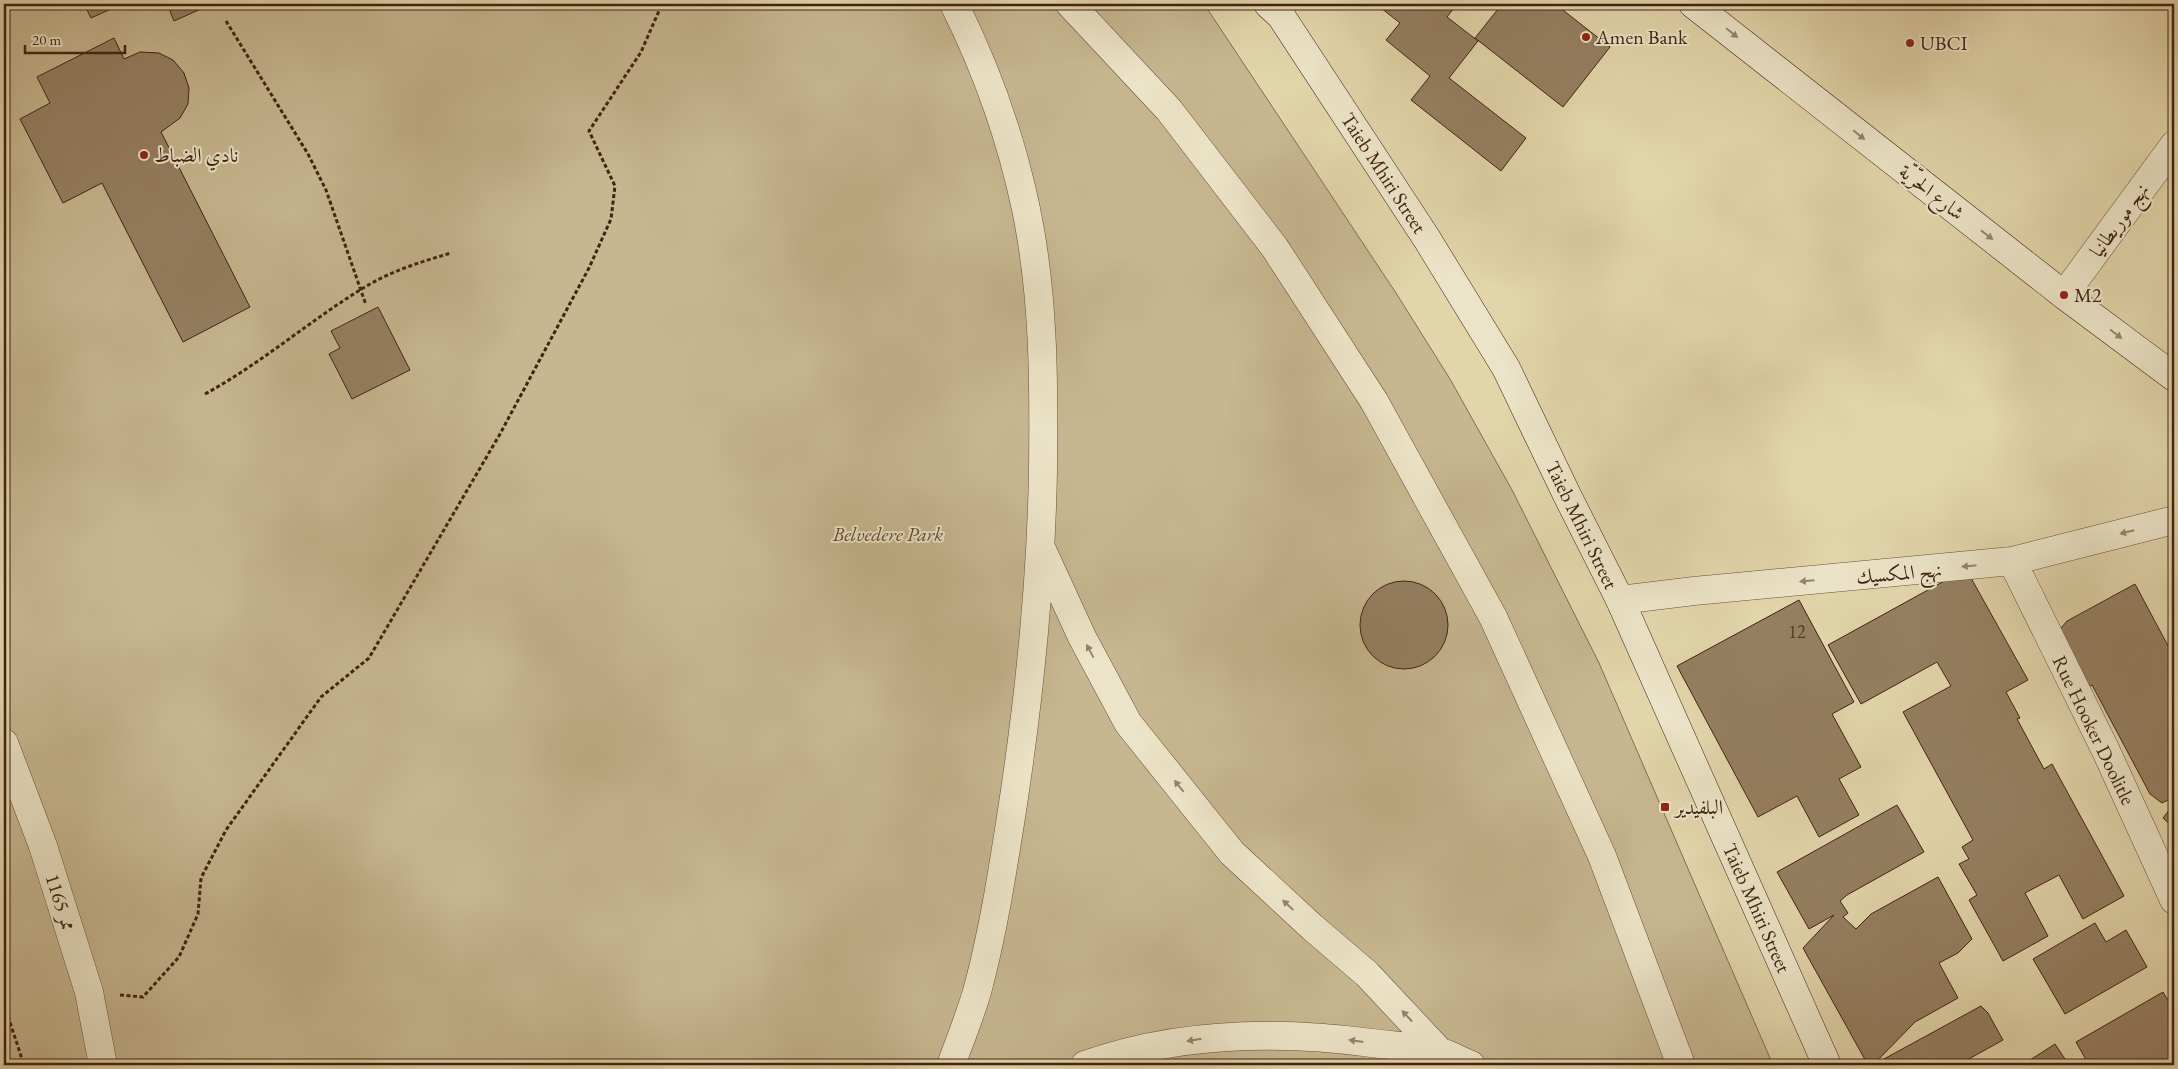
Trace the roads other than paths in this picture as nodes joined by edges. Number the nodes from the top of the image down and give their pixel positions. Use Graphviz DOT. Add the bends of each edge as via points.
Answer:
graph roads {
  1 [pos="954,4"];
  2 [pos="1070,4"];
  3 [pos="1693,4"];
  4 [pos="1276,8"];
  5 [pos="2174,145"];
  6 [pos="2064,295"];
  7 [pos="2174,377"];
  8 [pos="2174,520"];
  9 [pos="1042,549"];
  10 [pos="2012,561"];
  11 [pos="1620,600"];
  12 [pos="4,743"];
  13 [pos="2140,825"];
  14 [pos="2174,852"];
  15 [pos="2174,900"];
  16 [pos="1440,1052"];
  17 [pos="102,1056"];
  18 [pos="119,1065"];
  19 [pos="951,1065"];
  20 [pos="1085,1065"];
  21 [pos="1472,1065"];
  22 [pos="1681,1065"];
  23 [pos="1827,1065"];
  1 -- 9 [label="street" via="975,46 1004,125 1029,226 1043,353"];
  2 -- 22 [label="street" via="1169,110 1246,210 1275,248 1374,401 1493,617 1602,856"];
  3 -- 6 [label="street, شارع الحرّيّة, one-way"];
  4 -- 11 [label="street, Taieb Mhiri Street" via="1427,239 1506,368"];
  5 -- 6 [label="street, نهج موريطانيا"];
  6 -- 7 [label="street, شارع الحرّيّة, one-way"];
  8 -- 10 [label="street, نهج المكسيك, one-way"];
  16 -- 9 [label="street, one-way" via="1367,974 1232,852 1128,723 1082,637"];
  9 -- 19 [label="street" via="1033,658 1001,879 977,989"];
  10 -- 11 [label="street, نهج المكسيك, one-way"];
  10 -- 13 [label="street, Rue Hooker Doolitle"];
  11 -- 23 [label="street, Taieb Mhiri Street"];
  12 -- 17 [label="street, ممر 1165" via="43,846 89,992"];
  13 -- 14 [label="street"];
  13 -- 15 [label="street, Rue Hooker Doolitle"];
  16 -- 20 [label="street, one-way" via="1288,1034 1208,1038 1145,1047"];
  16 -- 21 [label="street"];
  17 -- 18 [label="street"];
}
